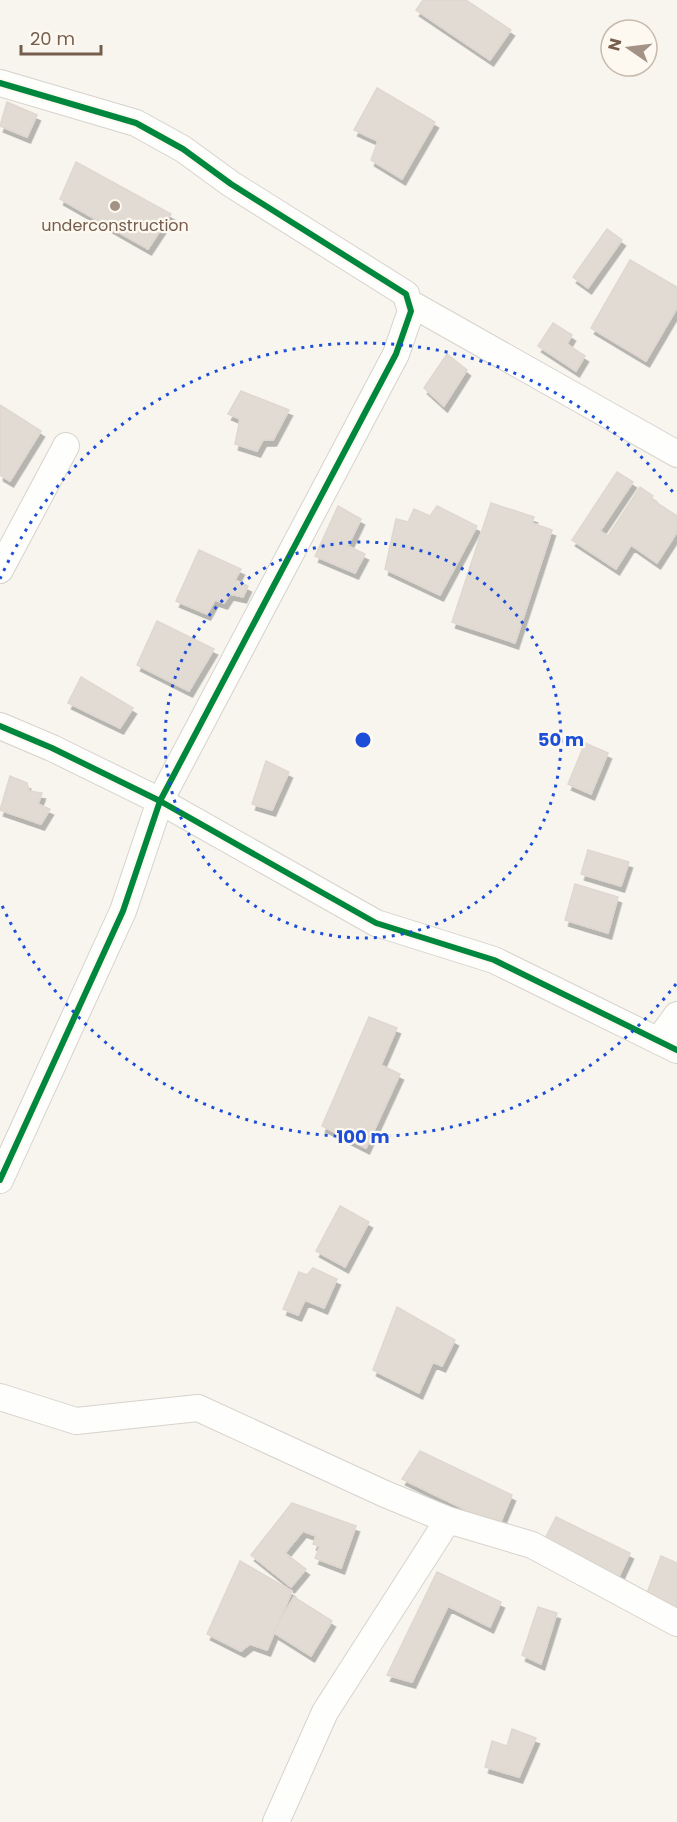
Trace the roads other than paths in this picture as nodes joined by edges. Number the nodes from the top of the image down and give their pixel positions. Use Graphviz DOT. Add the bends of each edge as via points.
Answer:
graph roads {
  1 [pos="0,83"];
  2 [pos="408,302"];
  3 [pos="66,446"];
  4 [pos="677,454"];
  5 [pos="0,570"];
  6 [pos="0,726"];
  7 [pos="160,801"];
  8 [pos="677,1016"];
  9 [pos="667,1045"];
  10 [pos="0,1180"];
  11 [pos="0,1397"];
  12 [pos="448,1520"];
  13 [pos="677,1623"];
  14 [pos="276,1822"];
  1 -- 2 [label="street" via="136,123 183,149 231,184 406,294"];
  2 -- 4 [label="street"];
  2 -- 7 [label="street" via="411,311 396,354"];
  3 -- 5 [label="street"];
  6 -- 7 [label="street"];
  7 -- 9 [label="street" via="376,923 494,960"];
  7 -- 10 [label="street" via="123,911"];
  8 -- 9 [label="street"];
  11 -- 12 [label="street" via="76,1421 198,1408"];
  12 -- 13 [label="street" via="532,1545"];
  12 -- 14 [label="street" via="325,1712"];
}
